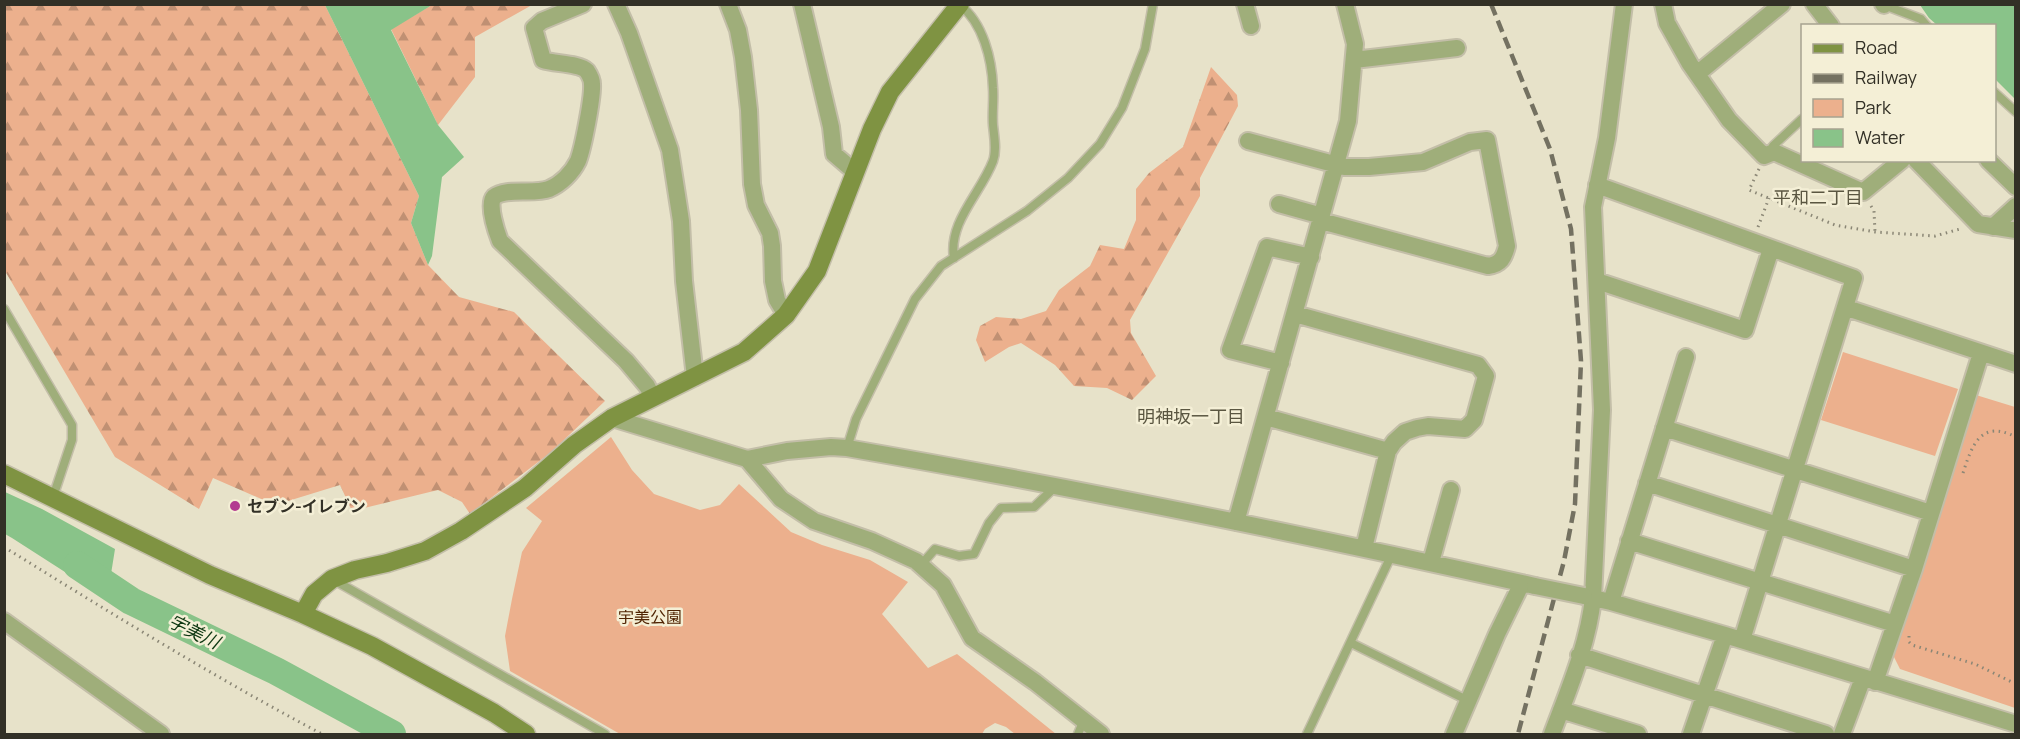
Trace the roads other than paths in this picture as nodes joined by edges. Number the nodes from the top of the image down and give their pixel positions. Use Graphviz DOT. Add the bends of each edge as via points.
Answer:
graph roads {
  1 [pos="583,4"];
  2 [pos="616,4"];
  3 [pos="728,4"];
  4 [pos="802,4"];
  5 [pos="1153,4"];
  6 [pos="1245,4"];
  7 [pos="1346,4"];
  8 [pos="1624,4"];
  9 [pos="1663,4"];
  10 [pos="1782,4"];
  11 [pos="1814,4"];
  12 [pos="960,5"];
  13 [pos="1883,5"];
  14 [pos="1829,24"];
  15 [pos="1925,24"];
  16 [pos="1251,26"];
  17 [pos="1456,48"];
  18 [pos="1354,60"];
  19 [pos="1697,74"];
  20 [pos="1996,93"];
  21 [pos="2016,112"];
  22 [pos="1801,121"];
  23 [pos="1248,141"];
  24 [pos="1769,154"];
  25 [pos="1909,162"];
  26 [pos="1912,162"];
  27 [pos="1990,162"];
  28 [pos="1336,164"];
  29 [pos="855,172"];
  30 [pos="1597,185"];
  31 [pos="2016,187"];
  32 [pos="1279,204"];
  33 [pos="2016,206"];
  34 [pos="1321,218"];
  35 [pos="1986,226"];
  36 [pos="2016,230"];
  37 [pos="1771,249"];
  38 [pos="1311,257"];
  39 [pos="954,258"];
  40 [pos="1597,281"];
  41 [pos="1846,308"];
  42 [pos="4,309"];
  43 [pos="1295,314"];
  44 [pos="786,315"];
  45 [pos="1981,353"];
  46 [pos="1686,357"];
  47 [pos="1281,363"];
  48 [pos="2016,364"];
  49 [pos="695,377"];
  50 [pos="652,396"];
  51 [pos="1266,417"];
  52 [pos="612,418"];
  53 [pos="1664,428"];
  54 [pos="847,448"];
  55 [pos="1388,451"];
  56 [pos="747,459"];
  57 [pos="1795,471"];
  58 [pos="4,474"];
  59 [pos="1647,483"];
  60 [pos="1057,485"];
  61 [pos="1450,490"];
  62 [pos="53,497"];
  63 [pos="1931,513"];
  64 [pos="1236,522"];
  65 [pos="1778,526"];
  66 [pos="1629,541"];
  67 [pos="1364,548"];
  68 [pos="1392,554"];
  69 [pos="1431,562"];
  70 [pos="921,565"];
  71 [pos="1914,569"];
  72 [pos="332,579"];
  73 [pos="1761,582"];
  74 [pos="1528,584"];
  75 [pos="1588,597"];
  76 [pos="1611,602"];
  77 [pos="303,614"];
  78 [pos="4,621"];
  79 [pos="1895,624"];
  80 [pos="1725,635"];
  81 [pos="1742,640"];
  82 [pos="1351,642"];
  83 [pos="1579,655"];
  84 [pos="1869,680"];
  85 [pos="1705,695"];
  86 [pos="1469,701"];
  87 [pos="1561,710"];
  88 [pos="2016,724"];
  89 [pos="1081,728"];
  90 [pos="160,735"];
  91 [pos="526,735"];
  92 [pos="606,735"];
  93 [pos="1101,735"];
  94 [pos="1307,735"];
  95 [pos="1454,735"];
  96 [pos="1552,735"];
  97 [pos="1638,735"];
  98 [pos="1692,735"];
  99 [pos="1826,735"];
  100 [pos="1842,735"];
  1 -- 50 [label="street" via="534,28 543,60 581,67 592,83 578,162 570,174 547,190 494,197 494,225 500,241 626,361"];
  2 -- 49 [label="street" via="670,150 681,221"];
  3 -- 44 [label="street" via="738,30 742,57 752,184 756,205 770,233 773,281 777,300"];
  4 -- 29 [label="street" via="834,154"];
  5 -- 39 [label="lane" via="1145,49 1122,108 1100,144 1068,178 1027,211"];
  6 -- 16 [label="street"];
  7 -- 18 [label="street" via="1355,44"];
  8 -- 30 [label="street" via="1608,138"];
  9 -- 19 [label="street" via="1667,23"];
  10 -- 19 [label="street"];
  11 -- 14 [label="street"];
  12 -- 29 [label="street" via="890,92"];
  12 -- 39 [label="lane" via="970,13 988,55 995,141 994,159 956,234"];
  13 -- 15 [label="lane"];
  17 -- 18 [label="street"];
  18 -- 28 [label="street" via="1348,121"];
  19 -- 24 [label="street" via="1729,120"];
  20 -- 21 [label="lane"];
  22 -- 24 [label="lane"];
  23 -- 28 [label="street"];
  24 -- 25 [label="street" via="1863,192"];
  26 -- 35 [label="street"];
  27 -- 31 [label="street"];
  28 -- 34 [label="street"];
  28 -- 34 [label="street" via="1369,167 1423,162 1470,142 1487,140 1507,246 1505,257 1497,265 1488,266"];
  29 -- 44 [label="street" via="817,271"];
  30 -- 37 [label="street"];
  30 -- 40 [label="street" via="1593,207"];
  32 -- 34 [label="street"];
  33 -- 35 [label="street"];
  34 -- 38 [label="street"];
  35 -- 36 [label="street"];
  37 -- 40 [label="street" via="1745,330"];
  37 -- 41 [label="street" via="1854,278"];
  38 -- 43 [label="street"];
  38 -- 47 [label="street" via="1267,247 1230,350"];
  39 -- 54 [label="lane" via="941,266 915,300 856,419"];
  40 -- 75 [label="street" via="1602,410"];
  41 -- 45 [label="street"];
  41 -- 57 [label="street"];
  42 -- 62 [label="lane" via="72,425 72,440"];
  43 -- 47 [label="street"];
  43 -- 55 [label="street" via="1478,365 1486,376 1474,420 1465,429 1417,428 1405,432"];
  44 -- 49 [label="street" via="744,352"];
  45 -- 48 [label="street"];
  45 -- 63 [label="street"];
  46 -- 53 [label="street"];
  47 -- 51 [label="street"];
  49 -- 50 [label="street"];
  50 -- 52 [label="street"];
  51 -- 55 [label="street"];
  51 -- 64 [label="street"];
  52 -- 56 [label="street"];
  52 -- 72 [label="street" via="525,488 460,531 425,551"];
  53 -- 57 [label="street"];
  53 -- 59 [label="street"];
  54 -- 56 [label="street" via="798,450"];
  54 -- 60 [label="street"];
  55 -- 67 [label="street"];
  56 -- 70 [label="street" via="781,499 814,520 872,541"];
  57 -- 63 [label="street"];
  57 -- 65 [label="street"];
  58 -- 62 [label="street"];
  59 -- 65 [label="street"];
  59 -- 66 [label="street"];
  60 -- 64 [label="street"];
  60 -- 70 [label="lane" via="1034,507 1002,508 989,523 974,554 959,556 935,549"];
  61 -- 69 [label="street"];
  62 -- 77 [label="street" via="210,575"];
  63 -- 71 [label="street"];
  64 -- 67 [label="street"];
  65 -- 71 [label="street"];
  65 -- 73 [label="street"];
  66 -- 73 [label="street"];
  66 -- 76 [label="street"];
  67 -- 68 [label="street"];
  68 -- 69 [label="street"];
  68 -- 82 [label="lane"];
  69 -- 74 [label="street"];
  70 -- 89 [label="street" via="943,585 972,638 1035,682"];
  71 -- 79 [label="street"];
  72 -- 77 [label="street" via="314,594"];
  72 -- 92 [label="lane"];
  73 -- 79 [label="street"];
  73 -- 81 [label="street"];
  74 -- 75 [label="street, bridge"];
  74 -- 86 [label="street" via="1497,634"];
  75 -- 76 [label="street"];
  75 -- 83 [label="street" via="1591,617"];
  76 -- 80 [label="street"];
  77 -- 91 [label="street" via="372,646 494,713"];
  78 -- 90 [label="street"];
  79 -- 84 [label="street"];
  80 -- 81 [label="street"];
  80 -- 85 [label="street"];
  81 -- 84 [label="street"];
  82 -- 86 [label="lane"];
  82 -- 94 [label="lane"];
  83 -- 85 [label="street"];
  83 -- 87 [label="street"];
  84 -- 88 [label="street"];
  84 -- 100 [label="street"];
  85 -- 98 [label="street"];
  85 -- 99 [label="street"];
  86 -- 95 [label="street"];
  87 -- 96 [label="street"];
  87 -- 97 [label="street"];
  89 -- 93 [label="street"];
}
